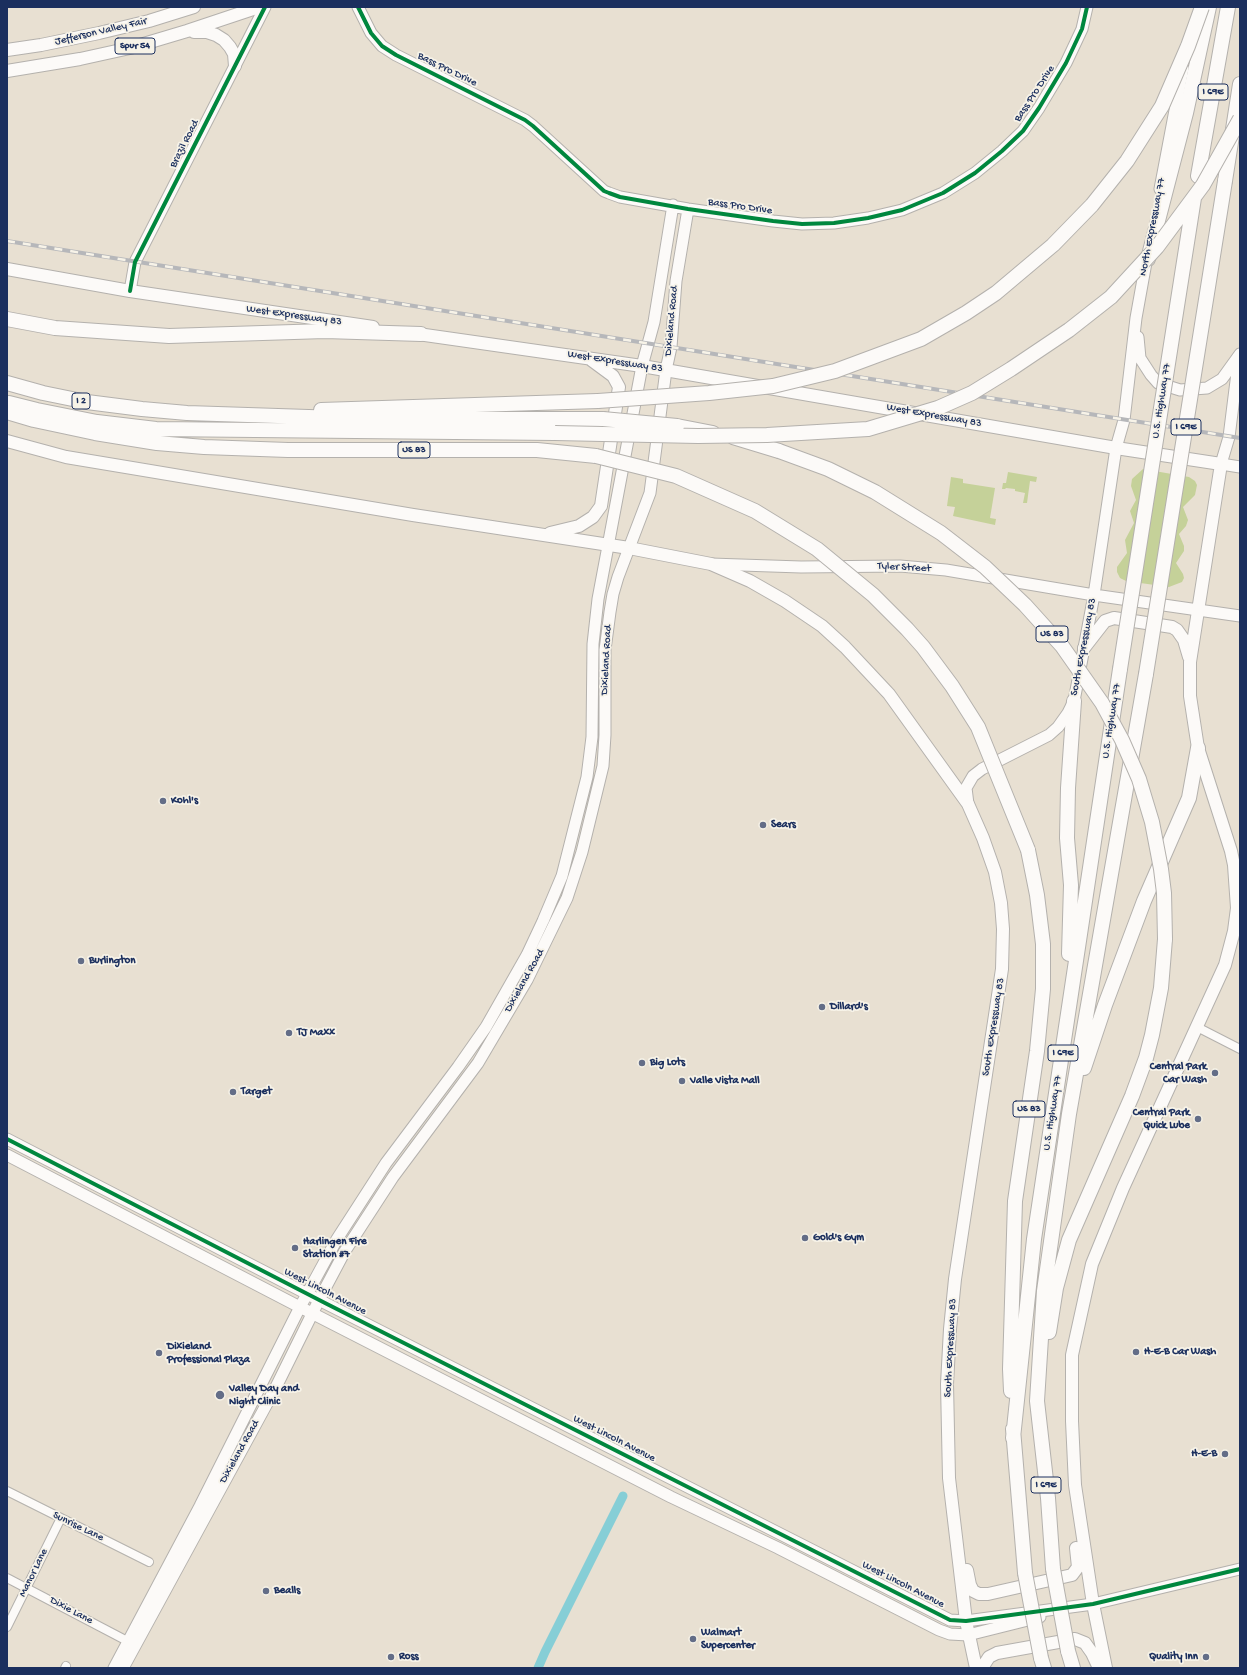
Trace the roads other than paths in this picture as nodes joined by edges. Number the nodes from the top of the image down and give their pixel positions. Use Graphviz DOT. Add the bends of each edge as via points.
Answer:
graph roads {
  1 [pos="194,7"];
  2 [pos="259,7"];
  3 [pos="265,7"];
  4 [pos="358,7"];
  5 [pos="1087,7"];
  6 [pos="1194,7"];
  7 [pos="1202,7"];
  8 [pos="1209,7"];
  9 [pos="1228,7"];
  10 [pos="179,34"];
  11 [pos="7,50"];
  12 [pos="235,66"];
  13 [pos="7,71"];
  14 [pos="1240,84"];
  15 [pos="1240,119"];
  16 [pos="672,205"];
  17 [pos="688,209"];
  18 [pos="7,269"];
  19 [pos="1145,270"];
  20 [pos="130,291"];
  21 [pos="1136,318"];
  22 [pos="7,319"];
  23 [pos="421,334"];
  24 [pos="1240,354"];
  25 [pos="589,358"];
  26 [pos="642,366"];
  27 [pos="666,370"];
  28 [pos="7,383"];
  29 [pos="7,402"];
  30 [pos="157,411"];
  31 [pos="7,412"];
  32 [pos="7,441"];
  33 [pos="1116,448"];
  34 [pos="1222,464"];
  35 [pos="1240,467"];
  36 [pos="543,535"];
  37 [pos="609,545"];
  38 [pos="629,548"];
  39 [pos="711,564"];
  40 [pos="1094,595"];
  41 [pos="1198,610"];
  42 [pos="1240,616"];
  43 [pos="1084,648"];
  44 [pos="1190,662"];
  45 [pos="1074,701"];
  46 [pos="1198,748"];
  47 [pos="968,804"];
  48 [pos="1067,1017"];
  49 [pos="1197,1028"];
  50 [pos="1240,1049"];
  51 [pos="1069,1114"];
  52 [pos="7,1139"];
  53 [pos="7,1155"];
  54 [pos="307,1294"];
  55 [pos="319,1300"];
  56 [pos="300,1307"];
  57 [pos="312,1313"];
  58 [pos="1037,1401"];
  59 [pos="1013,1438"];
  60 [pos="1075,1485"];
  61 [pos="7,1492"];
  62 [pos="952,1497"];
  63 [pos="61,1518"];
  64 [pos="149,1562"];
  65 [pos="1240,1569"];
  66 [pos="7,1578"];
  67 [pos="27,1588"];
  68 [pos="1093,1604"];
  69 [pos="966,1621"];
  70 [pos="7,1627"];
  71 [pos="968,1635"];
  72 [pos="131,1643"];
  73 [pos="1042,1663"];
  74 [pos="114,1668"];
  75 [pos="123,1668"];
  76 [pos="976,1668"];
  77 [pos="982,1668"];
  78 [pos="1073,1668"];
  79 [pos="1099,1668"];
  80 [pos="1106,1668"];
  1 -- 11 [label="main road, Jefferson Valley Fair / Spur 54" via="99,33"];
  2 -- 10 [label="main road, Spur 54"];
  3 -- 12 [label="main road, Brazil Road"];
  4 -- 16 [label="main road, Bass Pro Drive" via="371,33 382,46 525,120 604,190 620,197"];
  5 -- 17 [label="main road, Bass Pro Drive" via="1082,29 1066,63 1023,131 975,173 943,193 902,210 834,223 802,224"];
  6 -- 19 [label="main road, North Expressway 77"];
  7 -- 30 [label="highway, bridge" via="1162,106 1127,161 1092,205 1052,246 996,293 920,339 828,373 773,386 709,393 598,401 290,410"];
  8 -- 19 [label="highway" via="1186,113"];
  9 -- 48 [label="highway, U.S. Highway 77 / I 69E, bridge" via="1198,176"];
  10 -- 12 [label="main road" via="198,32 216,35 230,47 234,54"];
  10 -- 13 [label="main road, Spur 54" via="80,59"];
  12 -- 20 [label="main road, Brazil Road" via="135,262"];
  14 -- 51 [label="highway, U.S. Highway 77 / I 69E, bridge" via="1146,674"];
  15 -- 29 [label="highway, bridge" via="1203,185 1157,247 1111,297 1069,330 972,393 938,408 868,429 698,436 156,429 97,422"];
  16 -- 17 [label="main road, Bass Pro Drive"];
  16 -- 26 [label="main road, Dixieland Road" via="654,322"];
  17 -- 27 [label="main road, Dixieland Road" via="676,281 671,348"];
  18 -- 20 [label="main road, West Expressway 83"];
  19 -- 21 [label="main road, North Expressway 77"];
  20 -- 23 [label="main road, West Expressway 83"];
  21 -- 24 [label="main road" via="1140,358 1158,383 1180,390 1207,388 1222,379"];
  21 -- 33 [label="main road, North Expressway 77" via="1124,420"];
  22 -- 23 [label="highway" via="55,328 169,336 325,331"];
  23 -- 25 [label="main road, West Expressway 83"];
  24 -- 34 [label="main road" via="1229,437"];
  25 -- 26 [label="main road, West Expressway 83"];
  25 -- 36 [label="main road" via="613,376 619,387 601,506 593,517 579,526"];
  26 -- 27 [label="main road, West Expressway 83"];
  26 -- 37 [label="main road, Dixieland Road"];
  27 -- 33 [label="main road, West Expressway 83"];
  27 -- 38 [label="main road, Dixieland Road" via="650,493"];
  28 -- 30 [label="highway, I 2" via="81,401"];
  30 -- 58 [label="highway, US 83, bridge" via="369,420 604,419 649,422 702,430 760,445 816,464 875,492 964,550 1044,625 1079,668 1102,703 1128,753 1145,800 1157,846 1164,893 1165,939 1162,988 1146,1058 1064,1254"];
  31 -- 59 [label="highway, US 83, bridge" via="95,433 157,443 204,447 288,450 537,450 596,456 676,476 756,511 817,549 873,595 907,629 952,686 978,727 1028,850 1037,895 1042,937 1043,989 1037,1051 1015,1201 1010,1368"];
  32 -- 36 [label="main road" via="66,457 138,470"];
  33 -- 34 [label="main road, West Expressway 83"];
  33 -- 40 [label="main road, South Expressway 83"];
  34 -- 35 [label="main road"];
  34 -- 41 [label="main road"];
  36 -- 37 [label="main road"];
  37 -- 38 [label="main road"];
  37 -- 54 [label="main road, Dixieland Road" via="595,621 593,711 587,777 562,876 527,955 486,1027 358,1204"];
  38 -- 39 [label="main road"];
  38 -- 55 [label="main road, Dixieland Road" via="612,594 606,650 603,766 582,852 563,908 527,980 478,1062 380,1196 345,1251"];
  39 -- 40 [label="main road, Tyler Street" via="801,567 900,566 946,570"];
  39 -- 47 [label="main road" via="750,581 785,601 822,626 845,647 889,694"];
  40 -- 41 [label="main road, Tyler Street"];
  40 -- 43 [label="main road, South Expressway 83"];
  41 -- 42 [label="main road, Tyler Street"];
  41 -- 44 [label="main road"];
  43 -- 44 [label="main road" via="1105,621 1114,618 1172,627 1184,640"];
  43 -- 45 [label="main road, South Expressway 83"];
  44 -- 46 [label="main road" via="1190,696"];
  45 -- 47 [label="main road, South Expressway 83" via="1058,727 1049,735 982,768 973,776 966,788"];
  45 -- 48 [label="highway" via="1068,788 1067,838 1071,886"];
  46 -- 49 [label="main road" via="1231,853 1237,908 1234,936 1225,965"];
  46 -- 51 [label="highway" via="1189,798 1128,941"];
  47 -- 62 [label="main road, South Expressway 83" via="995,872 1003,929 1002,969 955,1279 950,1329 949,1478"];
  48 -- 59 [label="highway, U.S. Highway 77 / I 69E" via="1034,1240"];
  49 -- 50 [label="street"];
  49 -- 60 [label="main road" via="1123,1188 1092,1264 1072,1355"];
  51 -- 58 [label="highway, U.S. Highway 77 / I 69E" via="1044,1291"];
  52 -- 54 [label="main road, West Lincoln Avenue"];
  53 -- 56 [label="main road"];
  54 -- 55 [label="main road, West Lincoln Avenue"];
  54 -- 56 [label="main road, Dixieland Road"];
  55 -- 57 [label="main road, Dixieland Road"];
  55 -- 69 [label="main road, West Lincoln Avenue" via="950,1620"];
  56 -- 57 [label="main road"];
  56 -- 72 [label="main road, Dixieland Road"];
  57 -- 71 [label="main road" via="671,1497 939,1630 950,1634"];
  57 -- 72 [label="main road, Dixieland Road" via="276,1388"];
  58 -- 78 [label="highway, I 69E, bridge" via="1053,1569"];
  59 -- 73 [label="highway, I 69E, bridge" via="1024,1573"];
  60 -- 62 [label="main road" via="1071,1508 1078,1561 1075,1572 1072,1575 982,1594 975,1593 970,1585 960,1504"];
  60 -- 68 [label="main road"];
  61 -- 63 [label="street, Sunrise Lane"];
  62 -- 69 [label="main road, South Expressway 83"];
  63 -- 64 [label="street, Sunrise Lane"];
  63 -- 67 [label="street, Manor Lane"];
  65 -- 68 [label="main road, West Lincoln Avenue"];
  66 -- 67 [label="street, Dixie Lane"];
  67 -- 70 [label="street, Manor Lane"];
  67 -- 72 [label="street, Dixie Lane"];
  68 -- 69 [label="main road, West Lincoln Avenue"];
  68 -- 71 [label="main road"];
  68 -- 80 [label="main road"];
  69 -- 71 [label="main road, South Expressway 83"];
  71 -- 76 [label="main road, South Expressway 83"];
  72 -- 74 [label="main road, Dixieland Road"];
  72 -- 75 [label="main road, Dixieland Road"];
  77 -- 79 [label="main road" via="989,1658 997,1653 1075,1639 1085,1643"];
}
